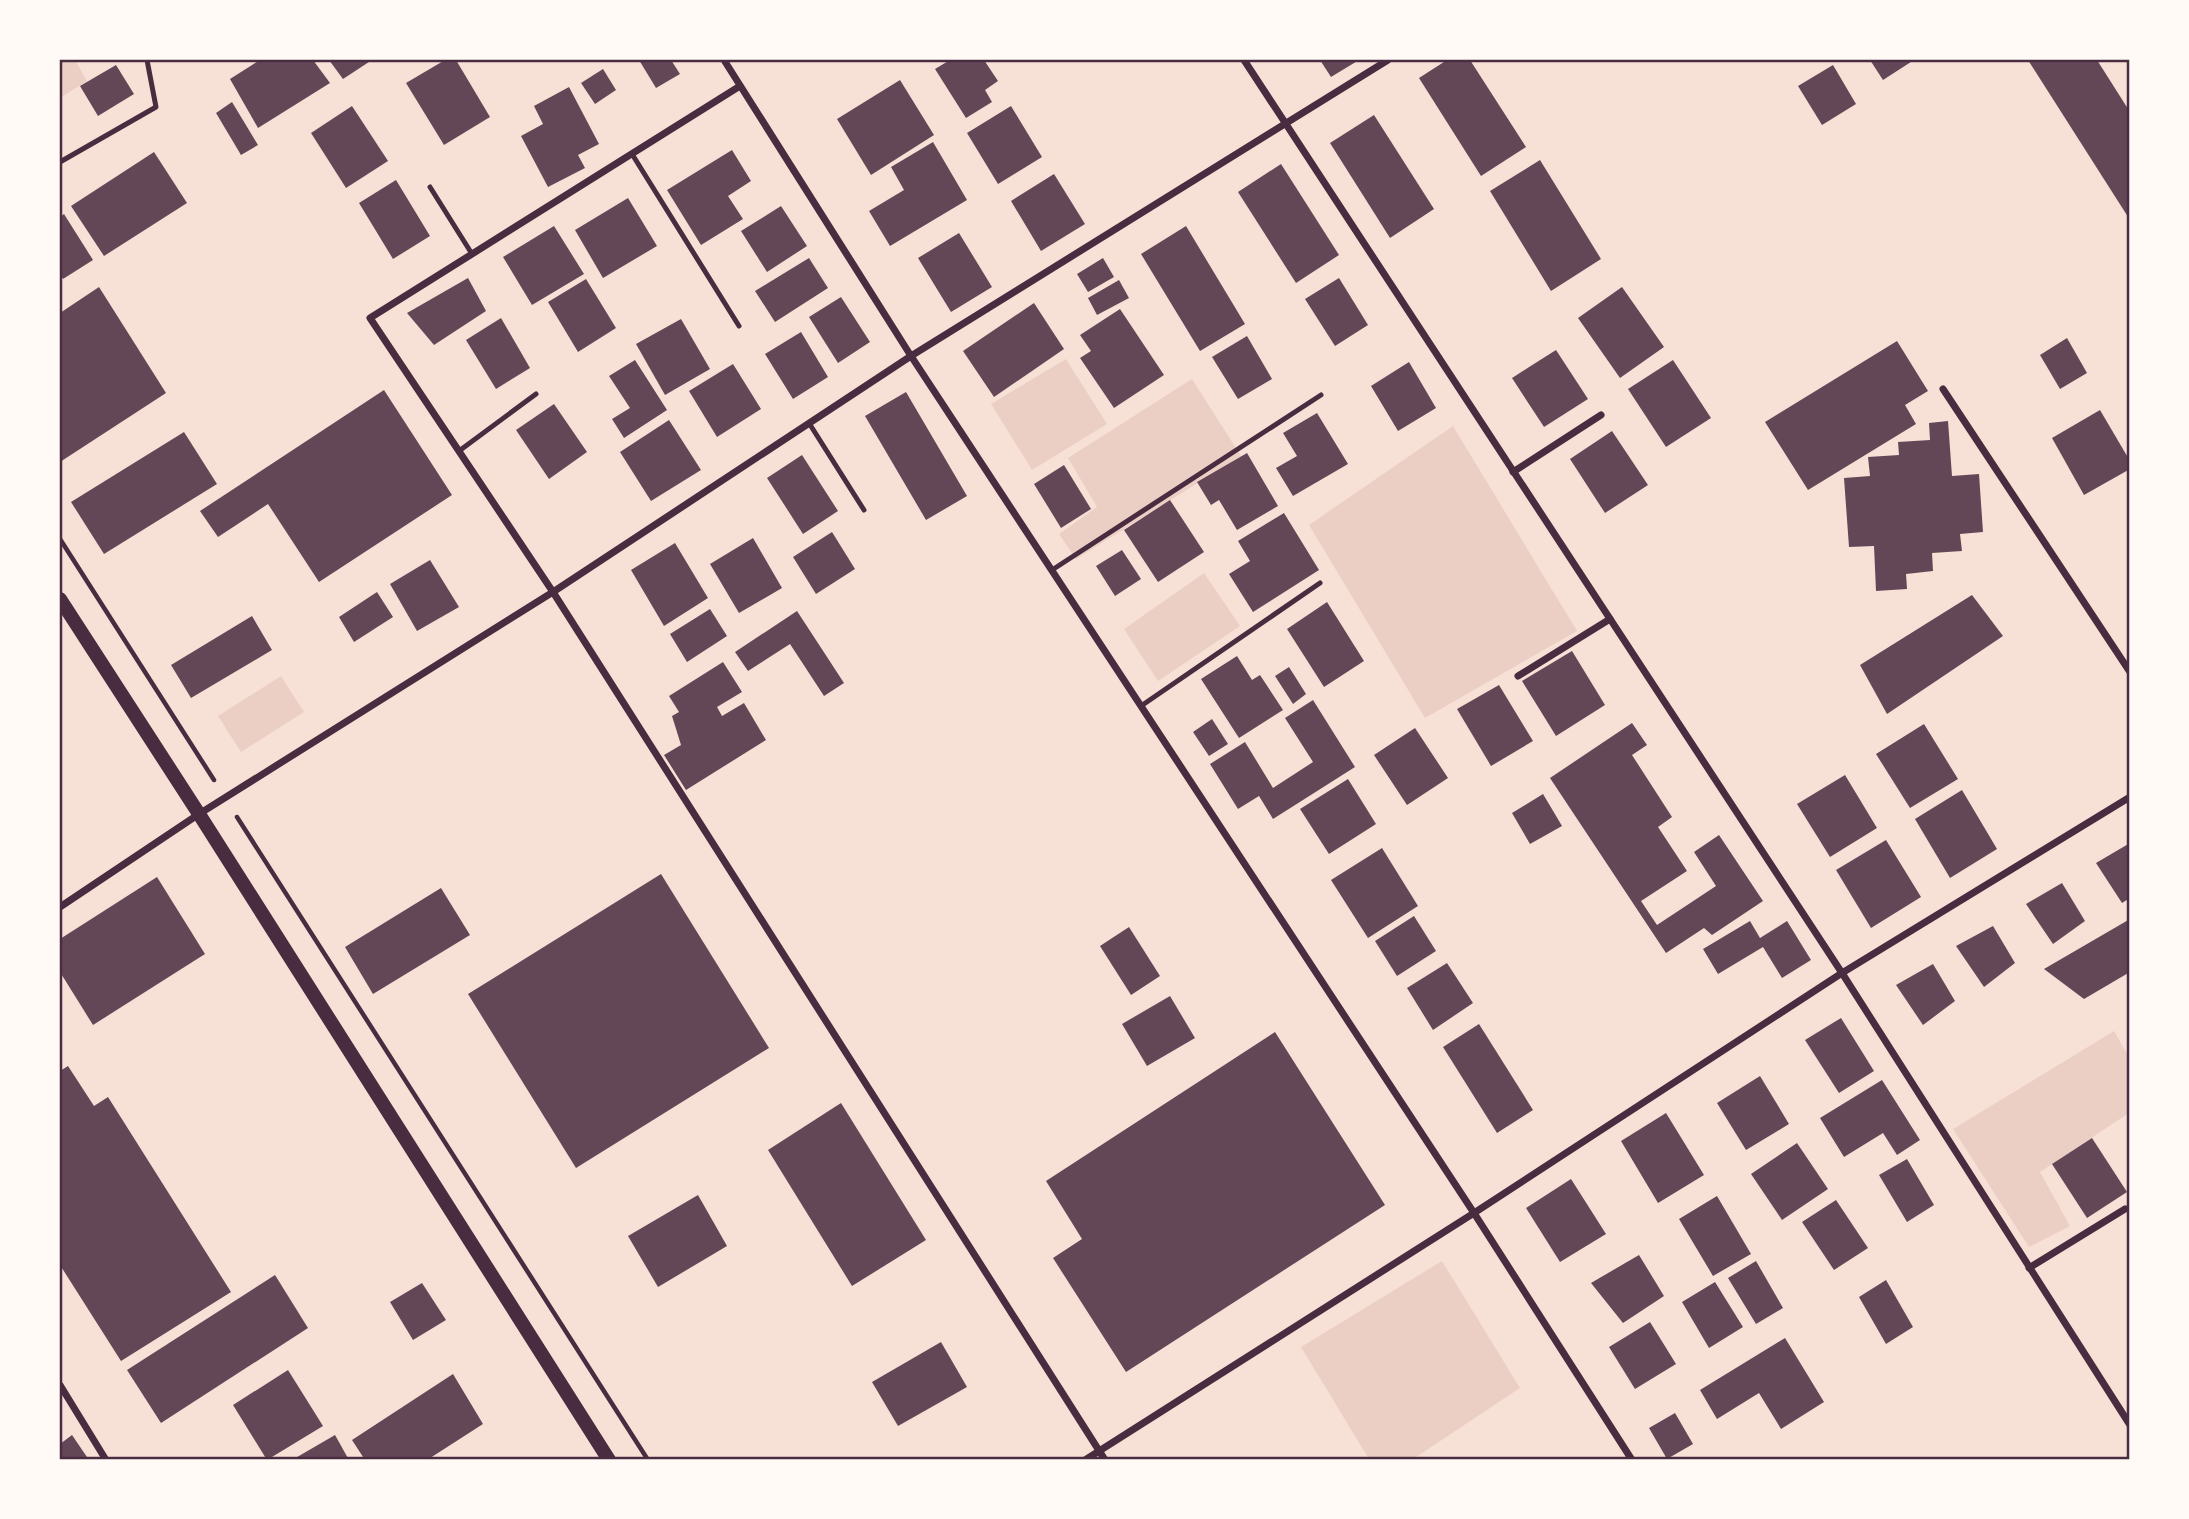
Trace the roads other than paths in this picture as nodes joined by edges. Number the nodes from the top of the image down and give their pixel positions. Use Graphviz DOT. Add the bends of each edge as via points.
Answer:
graph roads {
  1 [pos="147,60"];
  2 [pos="724,60"];
  3 [pos="1244,60"];
  4 [pos="1388,60"];
  5 [pos="740,86"];
  6 [pos="1285,125"];
  7 [pos="632,154"];
  8 [pos="60,162"];
  9 [pos="430,187"];
  10 [pos="472,254"];
  11 [pos="739,326"];
  12 [pos="911,356"];
  13 [pos="1943,389"];
  14 [pos="536,394"];
  15 [pos="1321,395"];
  16 [pos="1601,415"];
  17 [pos="810,423"];
  18 [pos="459,451"];
  19 [pos="1513,472"];
  20 [pos="863,510"];
  21 [pos="1052,570"];
  22 [pos="1320,583"];
  23 [pos="553,592"];
  24 [pos="60,599"];
  25 [pos="1610,620"];
  26 [pos="2130,672"];
  27 [pos="1518,676"];
  28 [pos="1141,706"];
  29 [pos="2130,797"];
  30 [pos="200,814"];
  31 [pos="60,907"];
  32 [pos="1842,973"];
  33 [pos="2125,1209"];
  34 [pos="1475,1213"];
  35 [pos="2029,1268"];
  36 [pos="60,1385"];
  37 [pos="2130,1425"];
  38 [pos="1100,1450"];
  39 [pos="106,1460"];
  40 [pos="609,1460"];
  41 [pos="1085,1460"];
  42 [pos="1105,1460"];
  43 [pos="1632,1460"];
  1 -- 8 [label="lane" via="156,107"];
  2 -- 5 [label="street"];
  3 -- 6 [label="street"];
  4 -- 6 [label="street"];
  5 -- 7 [label="street"];
  5 -- 12 [label="street"];
  6 -- 12 [label="street"];
  6 -- 19 [label="street"];
  7 -- 10 [label="street"];
  7 -- 11 [label="lane"];
  9 -- 10 [label="lane"];
  10 -- 18 [label="street" via="370,318"];
  12 -- 17 [label="street"];
  12 -- 21 [label="street"];
  13 -- 26 [label="street"];
  14 -- 18 [label="lane"];
  15 -- 21 [label="lane"];
  16 -- 19 [label="street"];
  17 -- 20 [label="lane"];
  17 -- 23 [label="street"];
  18 -- 23 [label="street"];
  19 -- 25 [label="street"];
  21 -- 28 [label="street"];
  22 -- 28 [label="lane"];
  23 -- 30 [label="street"];
  23 -- 38 [label="street"];
  24 -- 30 [label="main road"];
  25 -- 27 [label="street"];
  25 -- 32 [label="street"];
  28 -- 34 [label="street"];
  29 -- 32 [label="street"];
  30 -- 31 [label="street"];
  30 -- 40 [label="main road"];
  32 -- 34 [label="street"];
  32 -- 35 [label="street"];
  33 -- 35 [label="street"];
  34 -- 38 [label="street"];
  34 -- 43 [label="street"];
  35 -- 37 [label="street"];
  36 -- 39 [label="street"];
  38 -- 41 [label="street"];
  38 -- 42 [label="street"];
}
